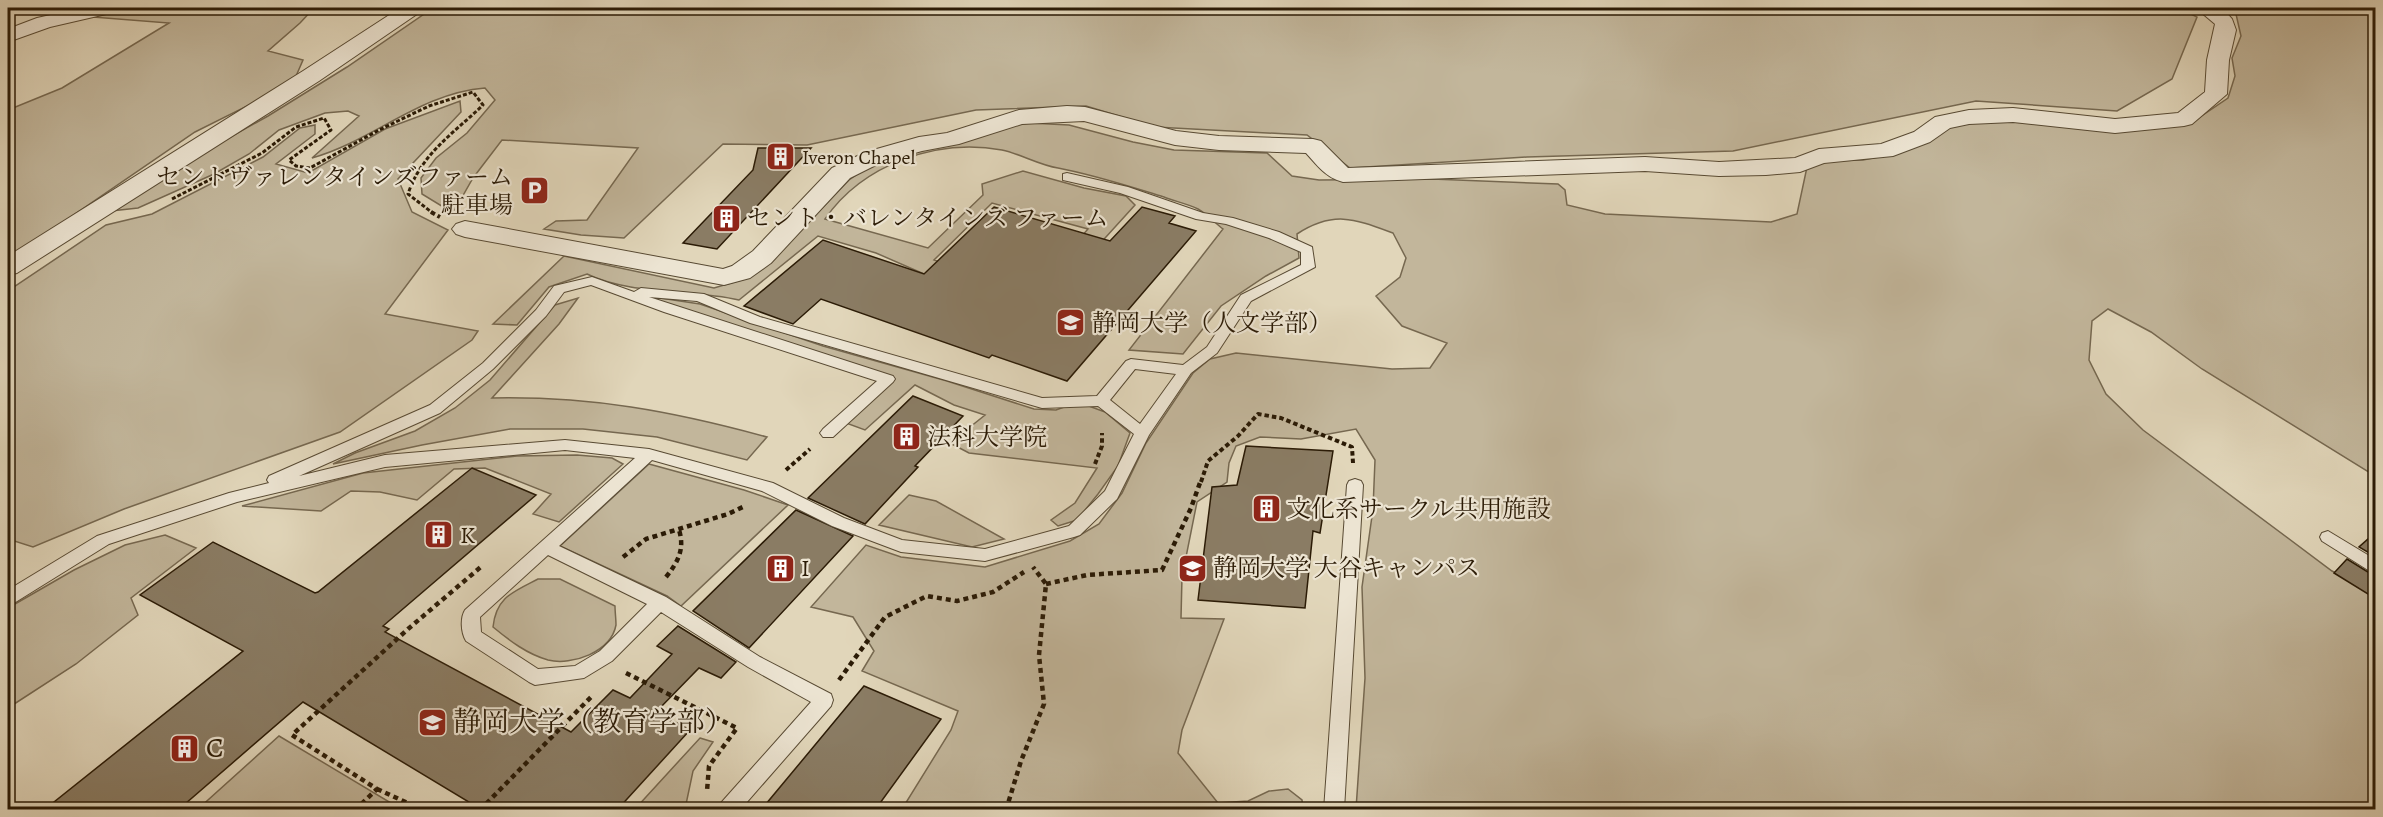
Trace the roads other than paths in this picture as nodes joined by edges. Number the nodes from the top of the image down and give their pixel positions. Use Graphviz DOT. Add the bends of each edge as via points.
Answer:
graph roads {
  1 [pos="108,8"];
  2 [pos="413,8"];
  3 [pos="2206,8"];
  4 [pos="8,36"];
  5 [pos="1067,177"];
  6 [pos="465,229"];
  7 [pos="8,267"];
  8 [pos="609,288"];
  9 [pos="1186,370"];
  10 [pos="1101,401"];
  11 [pos="828,433"];
  12 [pos="1142,433"];
  13 [pos="649,454"];
  14 [pos="1355,485"];
  15 [pos="235,496"];
  16 [pos="2328,537"];
  17 [pos="546,547"];
  18 [pos="2376,569"];
  19 [pos="8,598"];
  20 [pos="653,599"];
  21 [pos="727,810"];
  22 [pos="1334,810"];
  1 -- 4 [label="street" via="61,16"];
  2 -- 7 [label="street"];
  3 -- 6 [label="street" via="2224,19 2227,29 2218,58 2216,94 2184,119 2115,126 2013,116 1969,117 1942,122 1922,138 1885,151 1819,156 1800,165 1766,168 1645,164 1343,175 1313,146 1175,138 1067,112 1019,117 951,139 874,157 841,173 762,257 741,272 724,277"];
  5 -- 9 [label="lane" via="1228,221 1307,250 1308,267 1246,298 1212,350"];
  8 -- 10 [label="lane" via="699,297 755,320 1042,403"];
  8 -- 11 [label="lane" via="888,379"];
  8 -- 15 [label="lane" via="592,281 559,289 541,313 488,366 435,409"];
  9 -- 10 [label="lane" via="1131,364"];
  9 -- 12 [label="lane"];
  10 -- 12 [label="lane"];
  12 -- 13 [label="lane" via="1111,495 1074,531 985,555 901,546 767,488"];
  13 -- 15 [label="lane" via="565,445 385,460"];
  13 -- 17 [label="lane"];
  14 -- 22 [label="lane"];
  15 -- 19 [label="lane" via="103,540"];
  16 -- 18 [label="lane"];
  17 -- 20 [label="lane"];
  17 -- 20 [label="lane" via="471,615 472,636 535,677 578,673 606,656"];
  20 -- 21 [label="lane" via="824,700"];
}
